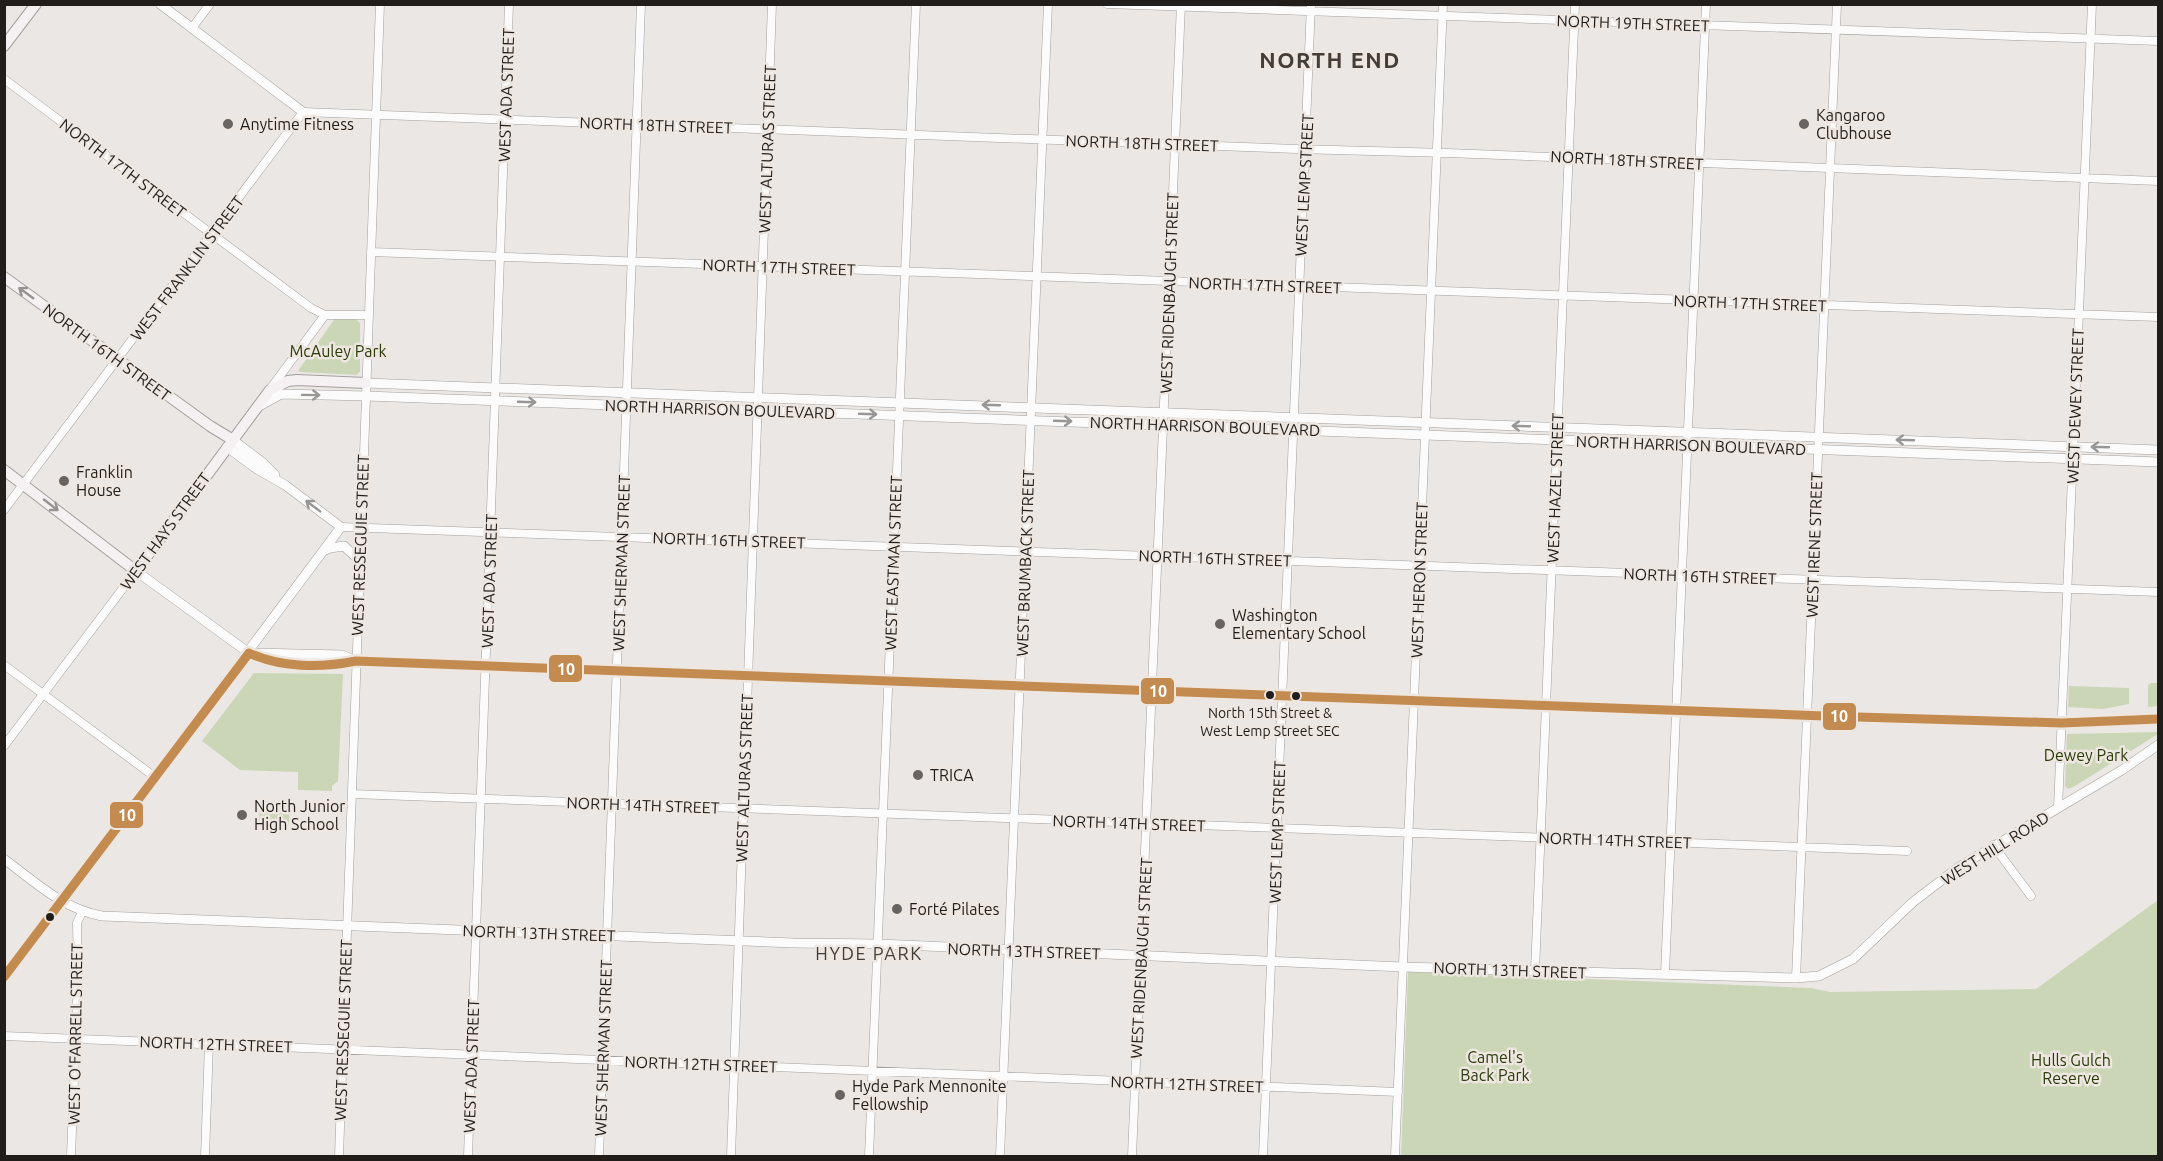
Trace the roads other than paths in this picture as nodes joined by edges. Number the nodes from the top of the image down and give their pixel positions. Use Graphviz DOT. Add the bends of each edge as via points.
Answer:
graph roads {
  1 [pos="36,4"];
  2 [pos="160,4"];
  3 [pos="210,4"];
  4 [pos="380,4"];
  5 [pos="509,4"];
  6 [pos="640,4"];
  7 [pos="772,4"];
  8 [pos="916,4"];
  9 [pos="1048,4"];
  10 [pos="1107,4"];
  11 [pos="1443,4"];
  12 [pos="1575,4"];
  13 [pos="1706,4"];
  14 [pos="1837,4"];
  15 [pos="2092,4"];
  16 [pos="1180,6"];
  17 [pos="1311,8"];
  18 [pos="1443,15"];
  19 [pos="1574,21"];
  20 [pos="1705,26"];
  21 [pos="192,28"];
  22 [pos="1836,29"];
  23 [pos="2090,38"];
  24 [pos="2158,41"];
  25 [pos="4,46"];
  26 [pos="4,79"];
  27 [pos="303,112"];
  28 [pos="376,115"];
  29 [pos="505,120"];
  30 [pos="636,124"];
  31 [pos="768,129"];
  32 [pos="910,135"];
  33 [pos="1042,139"];
  34 [pos="1175,144"];
  35 [pos="1305,149"];
  36 [pos="1437,152"];
  37 [pos="1569,157"];
  38 [pos="1699,163"];
  39 [pos="1830,169"];
  40 [pos="2084,179"];
  41 [pos="2158,182"];
  42 [pos="212,234"];
  43 [pos="371,252"];
  44 [pos="500,257"];
  45 [pos="632,262"];
  46 [pos="763,266"];
  47 [pos="905,272"];
  48 [pos="1037,276"];
  49 [pos="5,278"];
  50 [pos="1169,281"];
  51 [pos="1300,286"];
  52 [pos="1431,292"];
  53 [pos="1563,295"];
  54 [pos="1694,300"];
  55 [pos="1824,306"];
  56 [pos="2079,314"];
  57 [pos="325,315"];
  58 [pos="368,315"];
  59 [pos="2158,317"];
  60 [pos="118,360"];
  61 [pos="366,383"];
  62 [pos="496,388"];
  63 [pos="270,390"];
  64 [pos="627,393"];
  65 [pos="366,396"];
  66 [pos="758,398"];
  67 [pos="496,401"];
  68 [pos="900,402"];
  69 [pos="627,406"];
  70 [pos="1031,407"];
  71 [pos="256,408"];
  72 [pos="758,410"];
  73 [pos="1164,413"];
  74 [pos="899,415"];
  75 [pos="1294,417"];
  76 [pos="1031,420"];
  77 [pos="1426,422"];
  78 [pos="1163,425"];
  79 [pos="1557,427"];
  80 [pos="1294,430"];
  81 [pos="1688,433"];
  82 [pos="1425,435"];
  83 [pos="1819,437"];
  84 [pos="1557,440"];
  85 [pos="230,444"];
  86 [pos="1688,445"];
  87 [pos="2073,446"];
  88 [pos="1818,449"];
  89 [pos="2158,450"];
  90 [pos="2073,458"];
  91 [pos="2158,462"];
  92 [pos="4,470"];
  93 [pos="24,483"];
  94 [pos="4,510"];
  95 [pos="341,527"];
  96 [pos="361,527"];
  97 [pos="491,532"];
  98 [pos="622,536"];
  99 [pos="753,541"];
  100 [pos="894,546"];
  101 [pos="1025,551"];
  102 [pos="323,552"];
  103 [pos="1158,556"];
  104 [pos="360,561"];
  105 [pos="1288,561"];
  106 [pos="1420,566"];
  107 [pos="1552,570"];
  108 [pos="136,571"];
  109 [pos="1682,575"];
  110 [pos="1813,580"];
  111 [pos="2067,589"];
  112 [pos="2158,592"];
  113 [pos="249,653"];
  114 [pos="356,661"];
  115 [pos="4,665"];
  116 [pos="486,666"];
  117 [pos="617,670"];
  118 [pos="748,675"];
  119 [pos="888,680"];
  120 [pos="1019,685"];
  121 [pos="1152,690"];
  122 [pos="44,694"];
  123 [pos="1283,695"];
  124 [pos="1414,700"];
  125 [pos="1546,705"];
  126 [pos="1676,710"];
  127 [pos="1807,715"];
  128 [pos="2158,719"];
  129 [pos="2062,723"];
  130 [pos="2158,745"];
  131 [pos="4,746"];
  132 [pos="155,777"];
  133 [pos="352,794"];
  134 [pos="481,799"];
  135 [pos="612,804"];
  136 [pos="743,808"];
  137 [pos="2058,808"];
  138 [pos="883,814"];
  139 [pos="1014,818"];
  140 [pos="1147,823"];
  141 [pos="1277,828"];
  142 [pos="1409,833"];
  143 [pos="1541,837"];
  144 [pos="1671,842"];
  145 [pos="1993,845"];
  146 [pos="1801,847"];
  147 [pos="1906,851"];
  148 [pos="4,859"];
  149 [pos="2031,896"];
  150 [pos="61,902"];
  151 [pos="82,912"];
  152 [pos="347,925"];
  153 [pos="476,930"];
  154 [pos="607,936"];
  155 [pos="739,940"];
  156 [pos="879,944"];
  157 [pos="1008,950"];
  158 [pos="1141,956"];
  159 [pos="1272,961"];
  160 [pos="1843,965"];
  161 [pos="1403,967"];
  162 [pos="1535,971"];
  163 [pos="1665,974"];
  164 [pos="4,978"];
  165 [pos="1796,978"];
  166 [pos="4,1036"];
  167 [pos="76,1039"];
  168 [pos="209,1044"];
  169 [pos="342,1049"];
  170 [pos="472,1055"];
  171 [pos="603,1060"];
  172 [pos="734,1065"];
  173 [pos="873,1071"];
  174 [pos="1003,1076"];
  175 [pos="1136,1082"];
  176 [pos="1266,1087"];
  177 [pos="1398,1092"];
  178 [pos="71,1156"];
  179 [pos="205,1156"];
  180 [pos="339,1156"];
  181 [pos="468,1156"];
  182 [pos="599,1156"];
  183 [pos="731,1156"];
  184 [pos="869,1156"];
  185 [pos="1000,1156"];
  186 [pos="1132,1156"];
  187 [pos="1263,1156"];
  188 [pos="1395,1156"];
  1 -- 25 [label="main road"];
  2 -- 21 [label="street"];
  3 -- 21 [label="street"];
  4 -- 28 [label="street, WEST RESSEGUIE STREET"];
  5 -- 29 [label="street, WEST ADA STREET"];
  6 -- 30 [label="street, WEST SHERMAN STREET"];
  7 -- 31 [label="street, WEST ALTURAS STREET"];
  8 -- 32 [label="street, WEST EASTMAN STREET"];
  9 -- 33 [label="street, WEST BRUMBACK STREET"];
  10 -- 16 [label="street, NORTH 19TH STREET"];
  11 -- 18 [label="street, WEST HERON STREET"];
  12 -- 19 [label="street, WEST HAZEL STREET"];
  13 -- 20 [label="street"];
  14 -- 22 [label="street, WEST IRENE STREET"];
  15 -- 23 [label="street, WEST DEWEY STREET"];
  16 -- 17 [label="street, NORTH 19TH STREET"];
  16 -- 34 [label="street, WEST RIDENBAUGH STREET"];
  17 -- 18 [label="street, NORTH 19TH STREET"];
  17 -- 35 [label="street, WEST LEMP STREET"];
  18 -- 19 [label="street, NORTH 19TH STREET"];
  18 -- 36 [label="street, WEST HERON STREET"];
  19 -- 20 [label="street, NORTH 19TH STREET"];
  19 -- 37 [label="street, WEST HAZEL STREET"];
  20 -- 22 [label="street, NORTH 19TH STREET"];
  20 -- 38 [label="street"];
  21 -- 27 [label="street"];
  22 -- 23 [label="street, NORTH 19TH STREET"];
  22 -- 39 [label="street, WEST IRENE STREET"];
  23 -- 24 [label="street, NORTH 19TH STREET"];
  23 -- 40 [label="street, WEST DEWEY STREET"];
  26 -- 42 [label="street, NORTH 17TH STREET"];
  27 -- 28 [label="street, NORTH 18TH STREET"];
  27 -- 42 [label="street, WEST FRANKLIN STREET"];
  28 -- 29 [label="street, NORTH 18TH STREET"];
  28 -- 43 [label="street, WEST RESSEGUIE STREET"];
  29 -- 30 [label="street, NORTH 18TH STREET"];
  29 -- 44 [label="street, WEST ADA STREET"];
  30 -- 31 [label="street, NORTH 18TH STREET"];
  30 -- 45 [label="street, WEST SHERMAN STREET"];
  31 -- 32 [label="street, NORTH 18TH STREET"];
  31 -- 46 [label="street, WEST ALTURAS STREET"];
  32 -- 33 [label="street, NORTH 18TH STREET"];
  32 -- 47 [label="street, WEST EASTMAN STREET"];
  33 -- 34 [label="street, NORTH 18TH STREET"];
  33 -- 48 [label="street, WEST BRUMBACK STREET"];
  34 -- 35 [label="street, NORTH 18TH STREET"];
  34 -- 50 [label="street, WEST RIDENBAUGH STREET"];
  35 -- 36 [label="street, NORTH 18TH STREET"];
  35 -- 51 [label="street, WEST LEMP STREET"];
  36 -- 37 [label="street, NORTH 18TH STREET"];
  36 -- 52 [label="street, WEST HERON STREET"];
  37 -- 38 [label="street, NORTH 18TH STREET"];
  37 -- 53 [label="street, WEST HAZEL STREET"];
  38 -- 39 [label="street, NORTH 18TH STREET"];
  38 -- 54 [label="street"];
  39 -- 40 [label="street, NORTH 18TH STREET"];
  39 -- 55 [label="street, WEST IRENE STREET"];
  40 -- 41 [label="street, NORTH 18TH STREET"];
  40 -- 56 [label="street, WEST DEWEY STREET"];
  42 -- 57 [label="street, NORTH 17TH STREET"];
  42 -- 60 [label="street, WEST FRANKLIN STREET"];
  43 -- 44 [label="street, NORTH 17TH STREET"];
  43 -- 58 [label="street, WEST RESSEGUIE STREET"];
  44 -- 45 [label="street, NORTH 17TH STREET"];
  44 -- 62 [label="street, WEST ADA STREET"];
  45 -- 46 [label="street, NORTH 17TH STREET"];
  45 -- 64 [label="street, WEST SHERMAN STREET"];
  46 -- 47 [label="street, NORTH 17TH STREET"];
  46 -- 66 [label="street, WEST ALTURAS STREET"];
  47 -- 48 [label="street, NORTH 17TH STREET"];
  47 -- 68 [label="street, WEST EASTMAN STREET"];
  48 -- 50 [label="street, NORTH 17TH STREET"];
  48 -- 70 [label="street, WEST BRUMBACK STREET"];
  60 -- 49 [label="main road, NORTH 16TH STREET, one-way"];
  50 -- 51 [label="street, NORTH 17TH STREET"];
  50 -- 73 [label="street, WEST RIDENBAUGH STREET"];
  51 -- 52 [label="street, NORTH 17TH STREET"];
  51 -- 75 [label="street, WEST LEMP STREET"];
  52 -- 53 [label="street, NORTH 17TH STREET"];
  52 -- 77 [label="street, WEST HERON STREET"];
  53 -- 54 [label="street, NORTH 17TH STREET"];
  53 -- 79 [label="street, WEST HAZEL STREET"];
  54 -- 55 [label="street, NORTH 17TH STREET"];
  54 -- 81 [label="street"];
  55 -- 56 [label="street, NORTH 17TH STREET"];
  55 -- 83 [label="street, WEST IRENE STREET"];
  56 -- 59 [label="street, NORTH 17TH STREET"];
  56 -- 87 [label="street, WEST DEWEY STREET"];
  57 -- 58 [label="street"];
  57 -- 63 [label="street, WEST HAYS STREET"];
  58 -- 61 [label="street, WEST RESSEGUIE STREET"];
  60 -- 85 [label="main road, NORTH 16TH STREET" via="210,426 218,440"];
  60 -- 93 [label="street, WEST FRANKLIN STREET"];
  61 -- 62 [label="street, NORTH HARRISON BOULEVARD"];
  61 -- 63 [label="main road, NORTH HARRISON BOULEVARD" via="297,380"];
  61 -- 65 [label="street, WEST RESSEGUIE STREET"];
  62 -- 64 [label="street, NORTH HARRISON BOULEVARD"];
  62 -- 67 [label="street, WEST ADA STREET"];
  63 -- 71 [label="main road, WEST HAYS STREET"];
  64 -- 66 [label="street, NORTH HARRISON BOULEVARD"];
  64 -- 69 [label="street, WEST SHERMAN STREET"];
  65 -- 67 [label="street, NORTH HARRISON BOULEVARD"];
  71 -- 65 [label="street, NORTH HARRISON BOULEVARD, one-way" via="281,394"];
  65 -- 96 [label="street, WEST RESSEGUIE STREET"];
  66 -- 68 [label="street, NORTH HARRISON BOULEVARD"];
  66 -- 72 [label="street, WEST ALTURAS STREET"];
  67 -- 69 [label="street, NORTH HARRISON BOULEVARD, one-way"];
  67 -- 97 [label="street, WEST ADA STREET"];
  70 -- 68 [label="street, NORTH HARRISON BOULEVARD, one-way"];
  68 -- 74 [label="street, WEST EASTMAN STREET"];
  69 -- 72 [label="street, NORTH HARRISON BOULEVARD"];
  69 -- 98 [label="street, WEST SHERMAN STREET"];
  70 -- 73 [label="street, NORTH HARRISON BOULEVARD"];
  70 -- 76 [label="street, WEST BRUMBACK STREET"];
  71 -- 85 [label="main road, WEST HAYS STREET"];
  72 -- 74 [label="street, NORTH HARRISON BOULEVARD, one-way"];
  72 -- 99 [label="street, WEST ALTURAS STREET"];
  73 -- 75 [label="street, NORTH HARRISON BOULEVARD"];
  73 -- 78 [label="street, WEST RIDENBAUGH STREET"];
  74 -- 76 [label="street, NORTH HARRISON BOULEVARD"];
  74 -- 100 [label="street, WEST EASTMAN STREET"];
  75 -- 77 [label="street, NORTH HARRISON BOULEVARD"];
  75 -- 80 [label="street, WEST LEMP STREET"];
  76 -- 78 [label="street, NORTH HARRISON BOULEVARD, one-way"];
  76 -- 101 [label="street, WEST BRUMBACK STREET"];
  79 -- 77 [label="street, NORTH HARRISON BOULEVARD, one-way"];
  77 -- 82 [label="street, WEST HERON STREET"];
  78 -- 80 [label="street, NORTH HARRISON BOULEVARD"];
  78 -- 103 [label="street, WEST RIDENBAUGH STREET"];
  79 -- 81 [label="street, NORTH HARRISON BOULEVARD"];
  79 -- 84 [label="street, WEST HAZEL STREET"];
  80 -- 82 [label="street, NORTH HARRISON BOULEVARD"];
  80 -- 105 [label="street, WEST LEMP STREET"];
  81 -- 83 [label="street, NORTH HARRISON BOULEVARD"];
  81 -- 86 [label="street"];
  82 -- 84 [label="street, NORTH HARRISON BOULEVARD"];
  82 -- 106 [label="street, WEST HERON STREET"];
  87 -- 83 [label="street, NORTH HARRISON BOULEVARD, one-way"];
  83 -- 88 [label="street, WEST IRENE STREET"];
  84 -- 86 [label="street, NORTH HARRISON BOULEVARD"];
  84 -- 107 [label="street, WEST HAZEL STREET"];
  95 -- 85 [label="street, NORTH 16TH STREET, one-way" via="257,469"];
  85 -- 108 [label="main road, WEST HAYS STREET"];
  86 -- 88 [label="street, NORTH HARRISON BOULEVARD"];
  86 -- 109 [label="street"];
  89 -- 87 [label="street, NORTH HARRISON BOULEVARD, one-way"];
  87 -- 90 [label="street, WEST DEWEY STREET"];
  88 -- 90 [label="street, NORTH HARRISON BOULEVARD"];
  88 -- 110 [label="street, WEST IRENE STREET"];
  90 -- 91 [label="street, NORTH HARRISON BOULEVARD"];
  90 -- 111 [label="street, WEST DEWEY STREET"];
  92 -- 93 [label="main road"];
  93 -- 94 [label="street, WEST FRANKLIN STREET"];
  93 -- 108 [label="main road, one-way"];
  95 -- 96 [label="street, NORTH 16TH STREET"];
  95 -- 102 [label="street"];
  96 -- 97 [label="street, NORTH 16TH STREET"];
  96 -- 104 [label="street, WEST RESSEGUIE STREET"];
  97 -- 98 [label="street, NORTH 16TH STREET"];
  97 -- 116 [label="street, WEST ADA STREET"];
  98 -- 99 [label="street, NORTH 16TH STREET"];
  98 -- 117 [label="street, WEST SHERMAN STREET"];
  99 -- 100 [label="street, NORTH 16TH STREET"];
  99 -- 118 [label="street, WEST ALTURAS STREET"];
  100 -- 101 [label="street, NORTH 16TH STREET"];
  100 -- 119 [label="street, WEST EASTMAN STREET"];
  101 -- 103 [label="street, NORTH 16TH STREET"];
  101 -- 120 [label="street, WEST BRUMBACK STREET"];
  102 -- 104 [label="street" via="344,546"];
  102 -- 113 [label="street"];
  103 -- 105 [label="street, NORTH 16TH STREET"];
  103 -- 121 [label="street, WEST RIDENBAUGH STREET"];
  104 -- 114 [label="street, WEST RESSEGUIE STREET"];
  105 -- 106 [label="street, NORTH 16TH STREET"];
  105 -- 123 [label="street, WEST LEMP STREET"];
  106 -- 107 [label="street, NORTH 16TH STREET"];
  106 -- 124 [label="street, WEST HERON STREET"];
  107 -- 109 [label="street, NORTH 16TH STREET"];
  107 -- 125 [label="street, WEST HAZEL STREET"];
  108 -- 113 [label="street"];
  108 -- 122 [label="street, WEST HAYS STREET"];
  109 -- 110 [label="street, NORTH 16TH STREET"];
  109 -- 126 [label="street"];
  110 -- 111 [label="street, NORTH 16TH STREET"];
  110 -- 127 [label="street, WEST IRENE STREET"];
  111 -- 112 [label="street, NORTH 16TH STREET"];
  111 -- 129 [label="street, WEST DEWEY STREET"];
  113 -- 114 [label="street" via="342,655"];
  113 -- 132 [label="street"];
  114 -- 116 [label="street"];
  114 -- 133 [label="street, WEST RESSEGUIE STREET"];
  115 -- 122 [label="street"];
  116 -- 117 [label="street"];
  116 -- 134 [label="street, WEST ADA STREET"];
  117 -- 118 [label="street"];
  117 -- 135 [label="street, WEST SHERMAN STREET"];
  118 -- 119 [label="street"];
  118 -- 136 [label="street, WEST ALTURAS STREET"];
  119 -- 120 [label="street"];
  119 -- 138 [label="street, WEST EASTMAN STREET"];
  120 -- 121 [label="street"];
  120 -- 139 [label="street, WEST BRUMBACK STREET"];
  121 -- 123 [label="street"];
  121 -- 140 [label="street, WEST RIDENBAUGH STREET"];
  122 -- 131 [label="street, WEST HAYS STREET"];
  122 -- 132 [label="street"];
  123 -- 124 [label="street"];
  123 -- 141 [label="street, WEST LEMP STREET"];
  124 -- 125 [label="street"];
  124 -- 142 [label="street, WEST HERON STREET"];
  125 -- 126 [label="street"];
  125 -- 143 [label="street, WEST HAZEL STREET"];
  126 -- 127 [label="street"];
  126 -- 144 [label="street"];
  127 -- 129 [label="street"];
  127 -- 146 [label="street, WEST IRENE STREET"];
  128 -- 129 [label="street"];
  129 -- 137 [label="street, WEST DEWEY STREET"];
  130 -- 137 [label="street, WEST HILL ROAD"];
  132 -- 150 [label="street"];
  133 -- 134 [label="street, NORTH 14TH STREET"];
  133 -- 152 [label="street, WEST RESSEGUIE STREET"];
  134 -- 135 [label="street, NORTH 14TH STREET"];
  134 -- 153 [label="street, WEST ADA STREET"];
  135 -- 136 [label="street, NORTH 14TH STREET"];
  135 -- 154 [label="street, WEST SHERMAN STREET"];
  136 -- 138 [label="street, NORTH 14TH STREET"];
  136 -- 155 [label="street, WEST ALTURAS STREET"];
  137 -- 145 [label="street, WEST HILL ROAD"];
  138 -- 139 [label="street, NORTH 14TH STREET"];
  138 -- 156 [label="street, WEST EASTMAN STREET"];
  139 -- 140 [label="street, NORTH 14TH STREET"];
  139 -- 157 [label="street, WEST BRUMBACK STREET"];
  140 -- 141 [label="street, NORTH 14TH STREET"];
  140 -- 158 [label="street, WEST RIDENBAUGH STREET"];
  141 -- 142 [label="street, NORTH 14TH STREET"];
  141 -- 159 [label="street, WEST LEMP STREET"];
  142 -- 143 [label="street, NORTH 14TH STREET"];
  142 -- 161 [label="street, WEST HERON STREET"];
  143 -- 144 [label="street, NORTH 14TH STREET"];
  143 -- 162 [label="street, WEST HAZEL STREET"];
  144 -- 146 [label="street, NORTH 14TH STREET"];
  144 -- 163 [label="street"];
  145 -- 149 [label="street"];
  145 -- 160 [label="street, WEST HILL ROAD" via="1913,902"];
  146 -- 147 [label="street, NORTH 14TH STREET"];
  146 -- 165 [label="street, WEST IRENE STREET"];
  148 -- 150 [label="street, NORTH 13TH STREET"];
  150 -- 151 [label="street, NORTH 13TH STREET"];
  150 -- 164 [label="street"];
  151 -- 152 [label="street, NORTH 13TH STREET" via="102,916"];
  151 -- 167 [label="street, WEST O'FARRELL STREET" via="77,923"];
  152 -- 153 [label="street, NORTH 13TH STREET"];
  152 -- 169 [label="street, WEST RESSEGUIE STREET"];
  153 -- 154 [label="street, NORTH 13TH STREET"];
  153 -- 170 [label="street, WEST ADA STREET"];
  154 -- 155 [label="street, NORTH 13TH STREET"];
  154 -- 171 [label="street, WEST SHERMAN STREET"];
  155 -- 156 [label="street, NORTH 13TH STREET"];
  155 -- 172 [label="street, WEST ALTURAS STREET"];
  156 -- 157 [label="street, NORTH 13TH STREET"];
  156 -- 173 [label="street, WEST EASTMAN STREET"];
  157 -- 158 [label="street, NORTH 13TH STREET"];
  157 -- 174 [label="street, WEST BRUMBACK STREET"];
  158 -- 159 [label="street, NORTH 13TH STREET"];
  158 -- 175 [label="street, WEST RIDENBAUGH STREET"];
  159 -- 161 [label="street, NORTH 13TH STREET"];
  159 -- 176 [label="street, WEST LEMP STREET"];
  160 -- 165 [label="street, NORTH 13TH STREET" via="1819,976"];
  161 -- 162 [label="street, NORTH 13TH STREET"];
  161 -- 177 [label="street, WEST HERON STREET"];
  162 -- 163 [label="street, NORTH 13TH STREET"];
  163 -- 165 [label="street, NORTH 13TH STREET"];
  166 -- 167 [label="street, NORTH 12TH STREET"];
  167 -- 168 [label="street, NORTH 12TH STREET"];
  167 -- 178 [label="street, WEST O'FARRELL STREET"];
  168 -- 169 [label="street, NORTH 12TH STREET"];
  168 -- 179 [label="street"];
  169 -- 170 [label="street, NORTH 12TH STREET"];
  169 -- 180 [label="street, WEST RESSEGUIE STREET"];
  170 -- 171 [label="street, NORTH 12TH STREET"];
  170 -- 181 [label="street, WEST ADA STREET"];
  171 -- 172 [label="street, NORTH 12TH STREET"];
  171 -- 182 [label="street, WEST SHERMAN STREET"];
  172 -- 173 [label="street, NORTH 12TH STREET"];
  172 -- 183 [label="street, WEST ALTURAS STREET"];
  173 -- 174 [label="street, NORTH 12TH STREET"];
  173 -- 184 [label="street, WEST EASTMAN STREET"];
  174 -- 175 [label="street, NORTH 12TH STREET"];
  174 -- 185 [label="street, WEST BRUMBACK STREET"];
  175 -- 176 [label="street, NORTH 12TH STREET"];
  175 -- 186 [label="street, WEST RIDENBAUGH STREET"];
  176 -- 177 [label="street, NORTH 12TH STREET"];
  176 -- 187 [label="street, WEST LEMP STREET"];
  177 -- 188 [label="street, WEST HERON STREET"];
}
